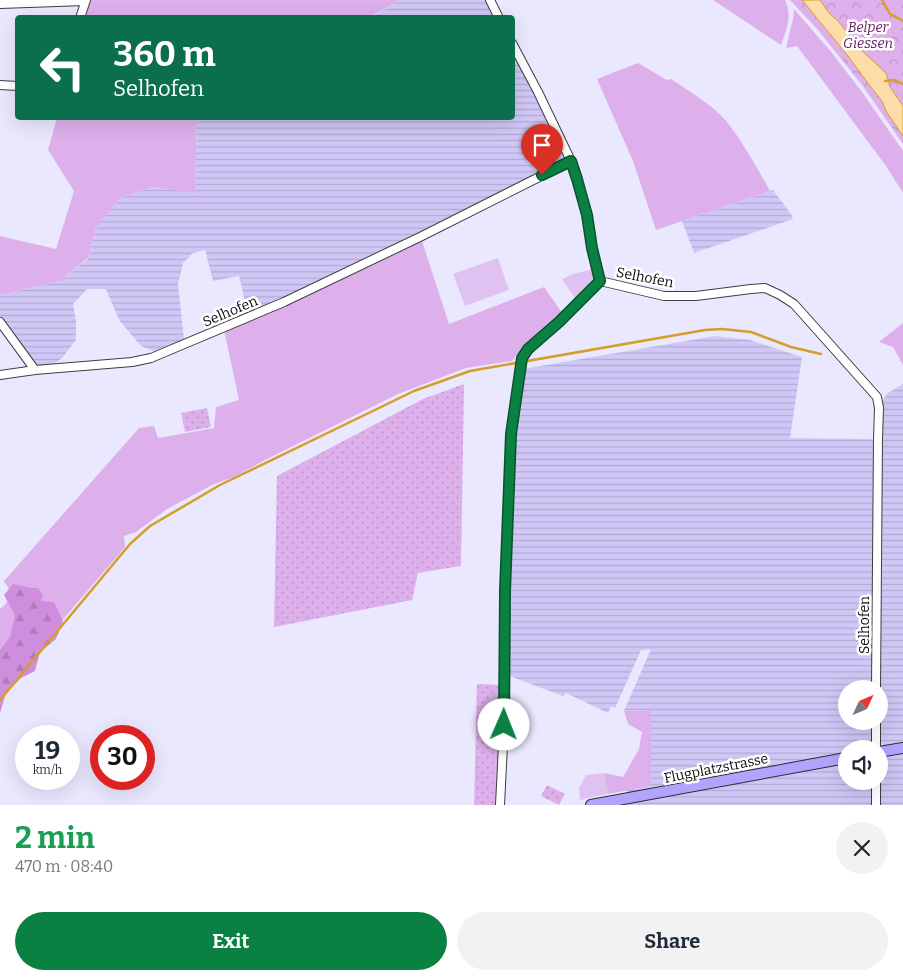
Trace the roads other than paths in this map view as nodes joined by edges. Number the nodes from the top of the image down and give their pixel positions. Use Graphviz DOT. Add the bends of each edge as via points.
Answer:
graph roads {
  1 [pos="490,0"];
  2 [pos="85,1"];
  3 [pos="0,4"];
  4 [pos="81,15"];
  5 [pos="498,15"];
  6 [pos="515,49"];
  7 [pos="0,85"];
  8 [pos="15,86"];
  9 [pos="571,161"];
  10 [pos="600,281"];
  11 [pos="0,322"];
  12 [pos="35,370"];
  13 [pos="0,375"];
  14 [pos="876,680"];
  15 [pos="903,748"];
  16 [pos="888,750"];
  17 [pos="838,759"];
  18 [pos="876,790"];
  19 [pos="500,805"];
  20 [pos="591,805"];
  21 [pos="876,805"];
  1 -- 5 [label="street"];
  2 -- 3 [label="street"];
  2 -- 4 [label="street"];
  6 -- 9 [label="street"];
  7 -- 8 [label="street"];
  9 -- 10 [label="street, Selhofen" via="587,215"];
  9 -- 12 [label="street, Selhofen" via="318,285 151,358"];
  10 -- 14 [label="street, Selhofen" via="664,296 696,296 765,288 794,304 877,397"];
  10 -- 19 [label="street" via="522,358 511,434"];
  11 -- 12 [label="street"];
  12 -- 13 [label="street, Selhofen"];
  15 -- 16 [label="street"];
  17 -- 20 [label="street, Flugplatzstrasse"];
  18 -- 21 [label="street"];
}
